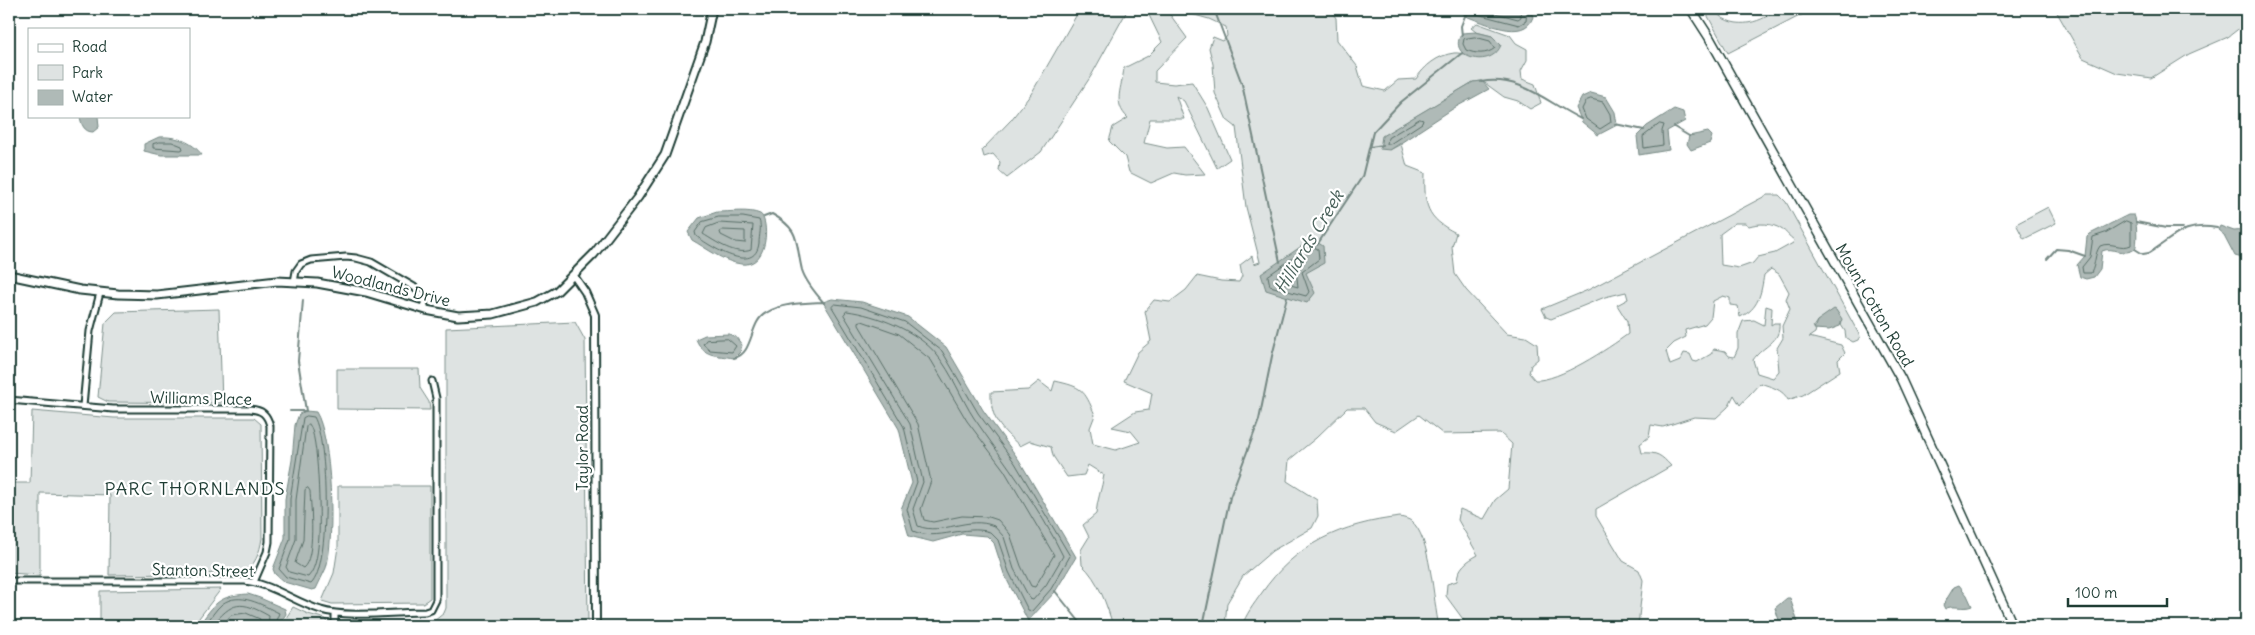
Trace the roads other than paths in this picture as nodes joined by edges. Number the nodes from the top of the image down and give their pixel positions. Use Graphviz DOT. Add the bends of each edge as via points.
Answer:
graph roads {
  1 [pos="712,9"];
  2 [pos="1691,9"];
  3 [pos="9,275"];
  4 [pos="574,276"];
  5 [pos="294,282"];
  6 [pos="100,293"];
  7 [pos="426,310"];
  8 [pos="432,381"];
  9 [pos="9,400"];
  10 [pos="83,406"];
  11 [pos="9,581"];
  12 [pos="254,582"];
  13 [pos="335,613"];
  14 [pos="335,626"];
  15 [pos="596,626"];
  16 [pos="2014,626"];
  1 -- 4 [label="main road, Woodlands Drive" via="705,42 665,155 638,197"];
  2 -- 16 [label="main road, Mount Cotton Road" via="1902,380"];
  3 -- 6 [label="main road, Woodlands Drive"];
  4 -- 7 [label="main road, Woodlands Drive" via="537,302 511,311 470,316"];
  4 -- 15 [label="street, Taylor Road" via="595,315"];
  5 -- 6 [label="main road, Woodlands Drive" via="253,283 157,295"];
  5 -- 7 [label="main road, Woodlands Drive" via="345,287"];
  5 -- 7 [label="street" via="296,271 306,262 323,258 356,258 379,266 414,287 422,295"];
  6 -- 10 [label="street" via="90,331"];
  8 -- 13 [label="street, Stanton Street" via="436,398 435,606 425,612"];
  9 -- 10 [label="street, Williams Place"];
  10 -- 12 [label="street, Williams Place" via="256,409 268,417 269,542 268,552"];
  11 -- 12 [label="street, Stanton Street"];
  12 -- 13 [label="street, Stanton Street" via="265,584 319,610"];
  13 -- 14 [label="street"];
}
